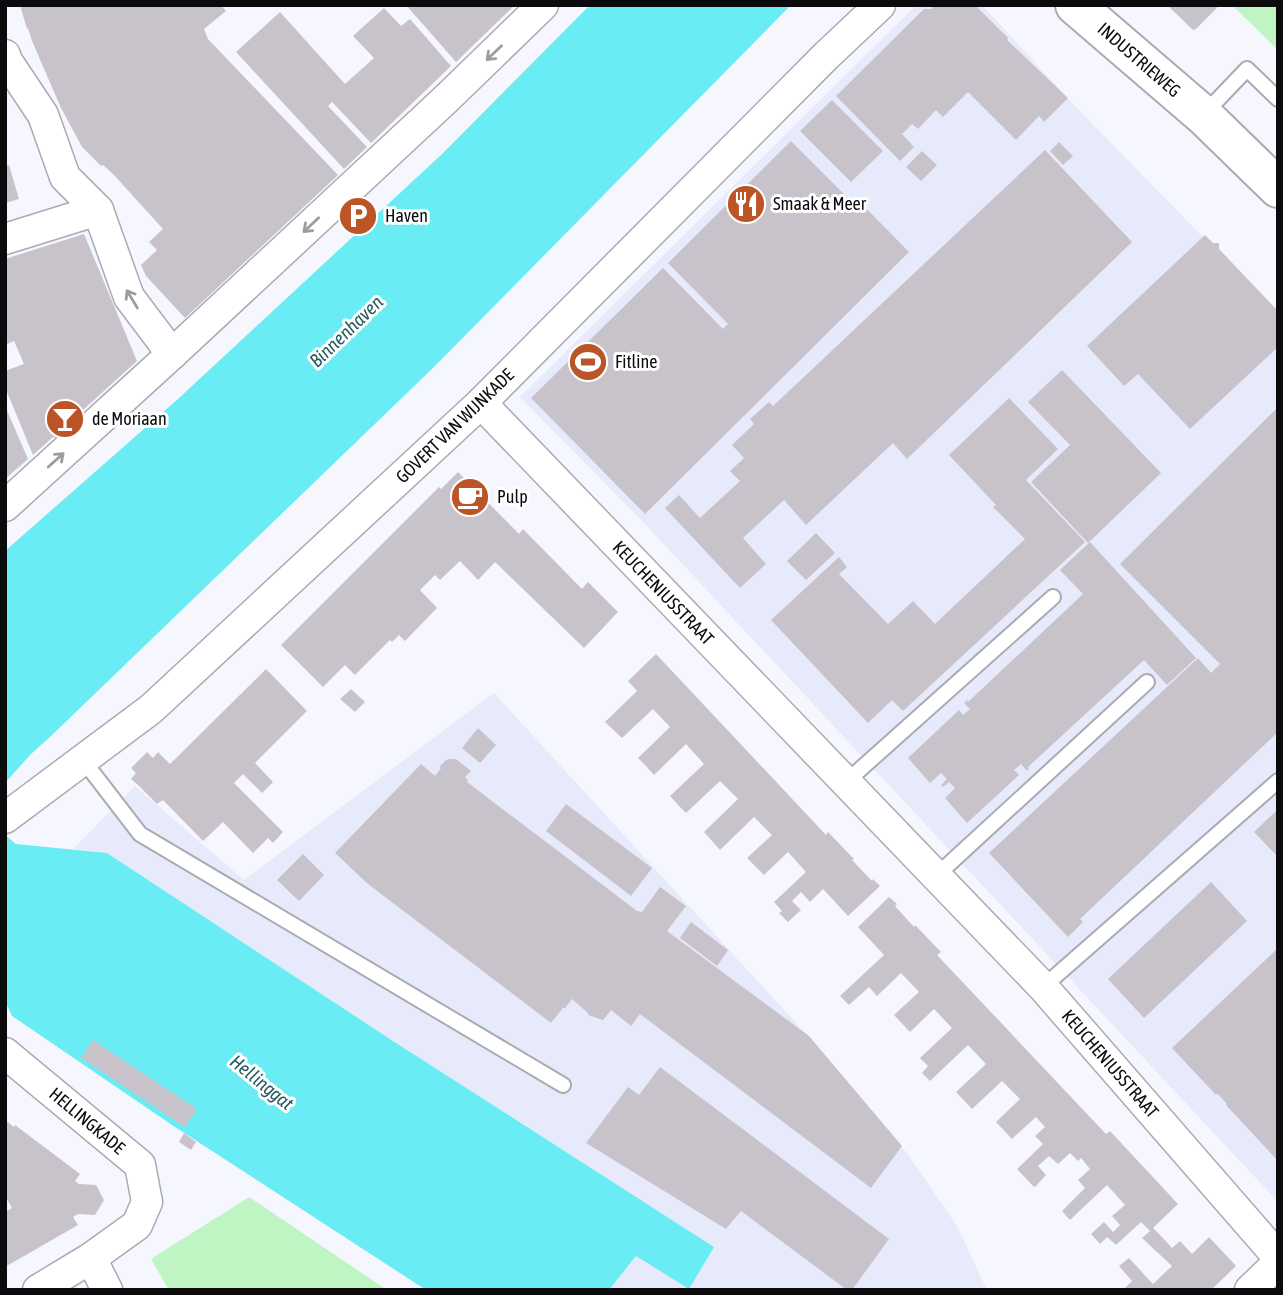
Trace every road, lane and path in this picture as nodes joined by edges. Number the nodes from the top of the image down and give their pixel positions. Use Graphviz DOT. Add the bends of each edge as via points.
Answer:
graph roads {
  1 [pos="543,5"];
  2 [pos="880,5"];
  3 [pos="1075,5"];
  4 [pos="5,55"];
  5 [pos="1278,99"];
  6 [pos="1203,116"];
  7 [pos="1278,188"];
  8 [pos="101,221"];
  9 [pos="5,239"];
  10 [pos="172,354"];
  11 [pos="481,403"];
  12 [pos="5,506"];
  13 [pos="1053,597"];
  14 [pos="1147,682"];
  15 [pos="83,760"];
  16 [pos="1278,781"];
  17 [pos="846,782"];
  18 [pos="5,818"];
  19 [pos="936,876"];
  20 [pos="1042,987"];
  21 [pos="5,1053"];
  22 [pos="563,1085"];
  23 [pos="1278,1257"];
  24 [pos="90,1258"];
  25 [pos="1278,1263"];
  26 [pos="38,1290"];
  27 [pos="107,1290"];
  28 [pos="1250,1290"];
  1 -- 10 [label="street, one-way"];
  2 -- 11 [label="street, GOVERT VAN WIJNKADE"];
  3 -- 6 [label="main road, INDUSTRIEWEG"];
  4 -- 8 [label="street" via="43,115 65,177"];
  5 -- 6 [label="lane" via="1247,69"];
  6 -- 7 [label="main road, INDUSTRIEWEG"];
  8 -- 9 [label="street"];
  10 -- 8 [label="street, one-way" via="129,297"];
  12 -- 10 [label="street, one-way"];
  11 -- 15 [label="street, GOVERT VAN WIJNKADE" via="151,709"];
  11 -- 17 [label="street, KEUCHENIUSSTRAAT"];
  13 -- 17 [label="lane"];
  14 -- 19 [label="lane"];
  15 -- 18 [label="street, GOVERT VAN WIJNKADE"];
  15 -- 22 [label="lane" via="140,834"];
  16 -- 20 [label="lane"];
  17 -- 19 [label="street, KEUCHENIUSSTRAAT"];
  19 -- 20 [label="street, KEUCHENIUSSTRAAT"];
  20 -- 23 [label="street, KEUCHENIUSSTRAAT"];
  21 -- 24 [label="street, HELLINGKADE" via="140,1165 147,1202 137,1225"];
  24 -- 26 [label="street"];
  24 -- 27 [label="street"];
  25 -- 28 [label="street"];
}
